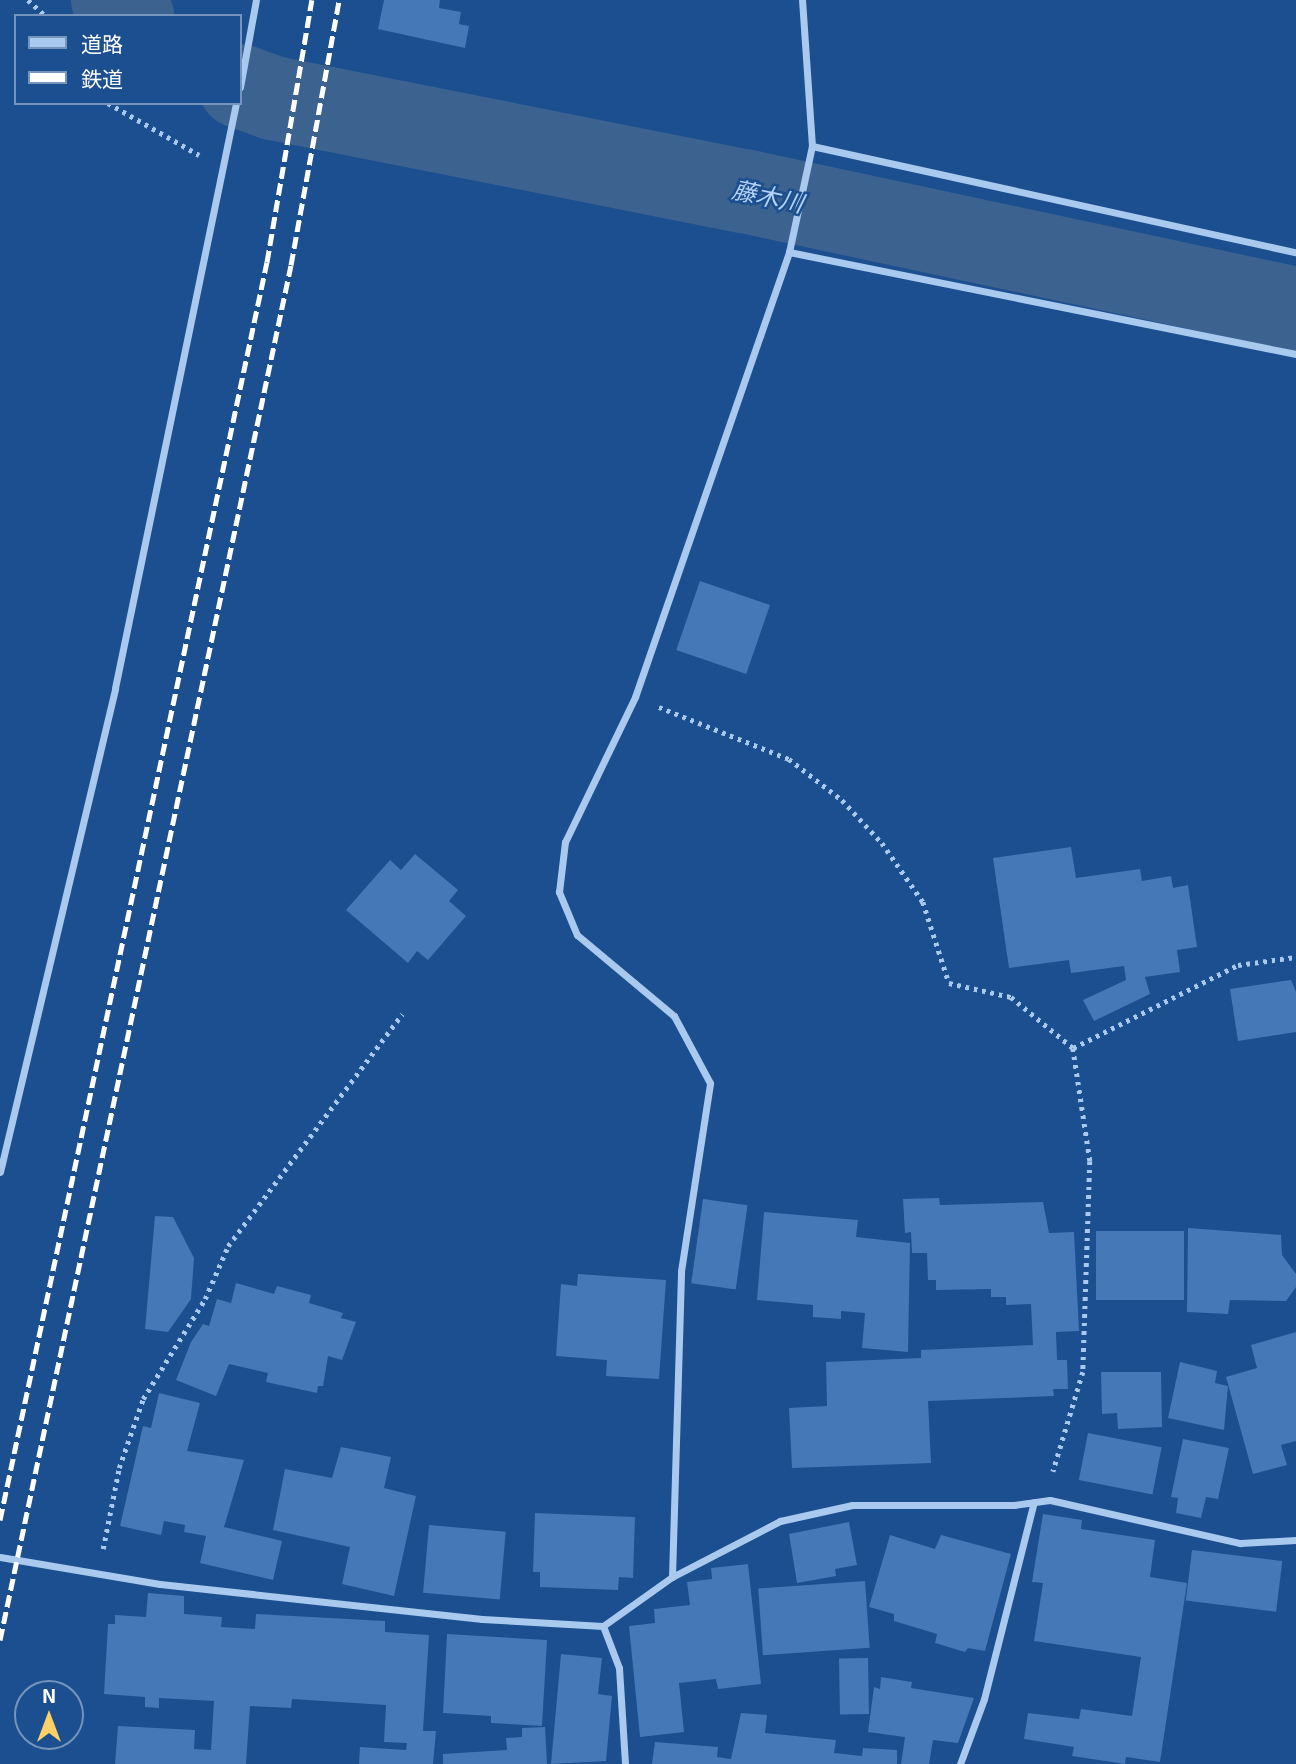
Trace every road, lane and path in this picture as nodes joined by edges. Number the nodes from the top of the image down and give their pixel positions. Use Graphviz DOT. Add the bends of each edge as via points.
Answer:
graph roads {
  1 [pos="28,0"];
  2 [pos="256,0"];
  3 [pos="802,0"];
  4 [pos="44,14"];
  5 [pos="242,77"];
  6 [pos="112,105"];
  7 [pos="236,105"];
  8 [pos="811,146"];
  9 [pos="224,169"];
  10 [pos="789,252"];
  11 [pos="1296,252"];
  12 [pos="1296,354"];
  13 [pos="635,697"];
  14 [pos="1296,957"];
  15 [pos="402,1014"];
  16 [pos="1073,1048"];
  17 [pos="0,1172"];
  18 [pos="1044,1501"];
  19 [pos="1034,1502"];
  20 [pos="1296,1540"];
  21 [pos="0,1557"];
  22 [pos="97,1573"];
  23 [pos="672,1577"];
  24 [pos="603,1626"];
  25 [pos="625,1764"];
  26 [pos="960,1764"];
  1 -- 4 [label="path"];
  2 -- 5 [label="street"];
  3 -- 8 [label="street"];
  6 -- 9 [label="path"];
  7 -- 9 [label="street"];
  8 -- 10 [label="street"];
  8 -- 11 [label="street"];
  9 -- 17 [label="street" via="115,688"];
  10 -- 12 [label="street"];
  10 -- 13 [label="street"];
  13 -- 16 [label="path" via="789,759 842,800 882,843 923,902 949,983 1011,997"];
  13 -- 23 [label="street" via="565,842 559,892 577,935 674,1016 710,1083 681,1271"];
  14 -- 16 [label="path" via="1238,965"];
  15 -- 22 [label="path" via="228,1246 205,1299 143,1399 119,1468"];
  16 -- 18 [label="path" via="1090,1161 1083,1372"];
  18 -- 19 [label="street"];
  18 -- 20 [label="street" via="1240,1543"];
  19 -- 23 [label="street" via="878,1503 827,1509 780,1521"];
  19 -- 26 [label="street" via="984,1699"];
  21 -- 22 [label="street"];
  22 -- 24 [label="street" via="443,1615"];
  23 -- 24 [label="street"];
  24 -- 25 [label="street" via="620,1668"];
}
